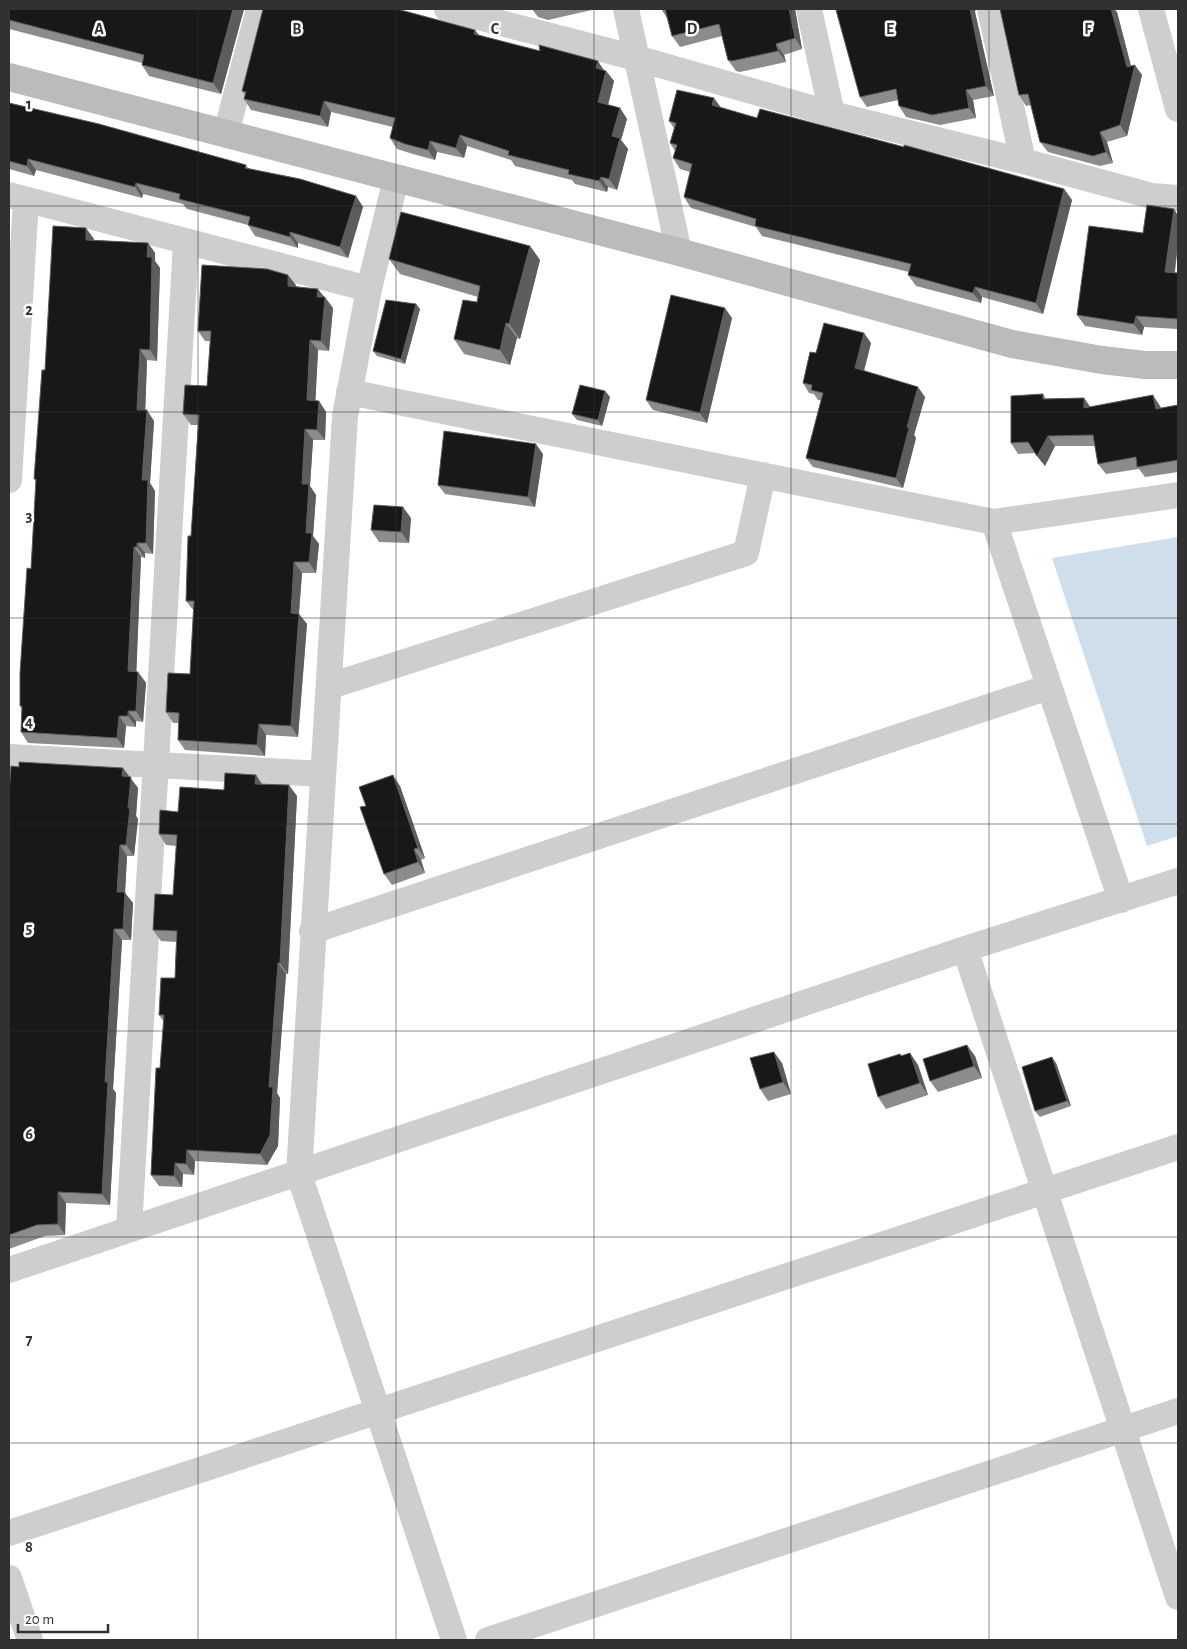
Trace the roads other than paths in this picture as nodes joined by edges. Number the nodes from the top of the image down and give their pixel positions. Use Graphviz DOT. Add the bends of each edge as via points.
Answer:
graph roads {
  1 [pos="259,9"];
  2 [pos="448,9"];
  3 [pos="626,9"];
  4 [pos="810,9"];
  5 [pos="990,9"];
  6 [pos="1151,9"];
  7 [pos="636,58"];
  8 [pos="9,77"];
  9 [pos="1178,109"];
  10 [pos="832,114"];
  11 [pos="226,133"];
  12 [pos="1023,161"];
  13 [pos="396,179"];
  14 [pos="17,198"];
  15 [pos="1178,198"];
  16 [pos="186,243"];
  17 [pos="679,252"];
  18 [pos="369,289"];
  19 [pos="1178,365"];
  20 [pos="349,392"];
  21 [pos="763,474"];
  22 [pos="9,480"];
  23 [pos="1178,495"];
  24 [pos="994,522"];
  25 [pos="330,686"];
  26 [pos="1049,687"];
  27 [pos="9,757"];
  28 [pos="155,765"];
  29 [pos="323,774"];
  30 [pos="1178,881"];
  31 [pos="1121,900"];
  32 [pos="312,931"];
  33 [pos="965,949"];
  34 [pos="1178,1148"];
  35 [pos="299,1174"];
  36 [pos="1045,1192"];
  37 [pos="129,1229"];
  38 [pos="9,1270"];
  39 [pos="380,1412"];
  40 [pos="1178,1412"];
  41 [pos="1124,1429"];
  42 [pos="9,1533"];
  43 [pos="9,1578"];
  44 [pos="1178,1597"];
  45 [pos="30,1640"];
  46 [pos="454,1640"];
  47 [pos="488,1640"];
  1 -- 11 [label="street"];
  2 -- 7 [label="street"];
  3 -- 7 [label="street"];
  4 -- 10 [label="street"];
  5 -- 12 [label="street"];
  6 -- 9 [label="street"];
  7 -- 10 [label="street"];
  7 -- 17 [label="street"];
  8 -- 11 [label="street"];
  10 -- 12 [label="street"];
  11 -- 13 [label="street"];
  12 -- 15 [label="street" via="1152,196"];
  13 -- 17 [label="street"];
  13 -- 18 [label="street"];
  14 -- 16 [label="street"];
  14 -- 22 [label="street"];
  16 -- 18 [label="street"];
  16 -- 28 [label="street"];
  17 -- 19 [label="street" via="1012,344 1102,360"];
  18 -- 20 [label="street"];
  20 -- 21 [label="street"];
  20 -- 25 [label="street"];
  21 -- 24 [label="street"];
  21 -- 25 [label="street" via="746,553"];
  23 -- 24 [label="street"];
  24 -- 26 [label="street"];
  25 -- 29 [label="street"];
  26 -- 31 [label="street"];
  26 -- 32 [label="street"];
  27 -- 28 [label="street"];
  28 -- 29 [label="street"];
  28 -- 37 [label="street"];
  29 -- 32 [label="street"];
  30 -- 31 [label="street"];
  31 -- 33 [label="street"];
  32 -- 35 [label="street"];
  33 -- 35 [label="street"];
  33 -- 36 [label="street"];
  34 -- 36 [label="street"];
  35 -- 37 [label="street"];
  35 -- 39 [label="street"];
  36 -- 39 [label="street"];
  36 -- 41 [label="street"];
  37 -- 38 [label="street"];
  39 -- 42 [label="street"];
  39 -- 46 [label="street"];
  40 -- 41 [label="street"];
  41 -- 44 [label="street"];
  41 -- 47 [label="street"];
  43 -- 45 [label="street"];
}
